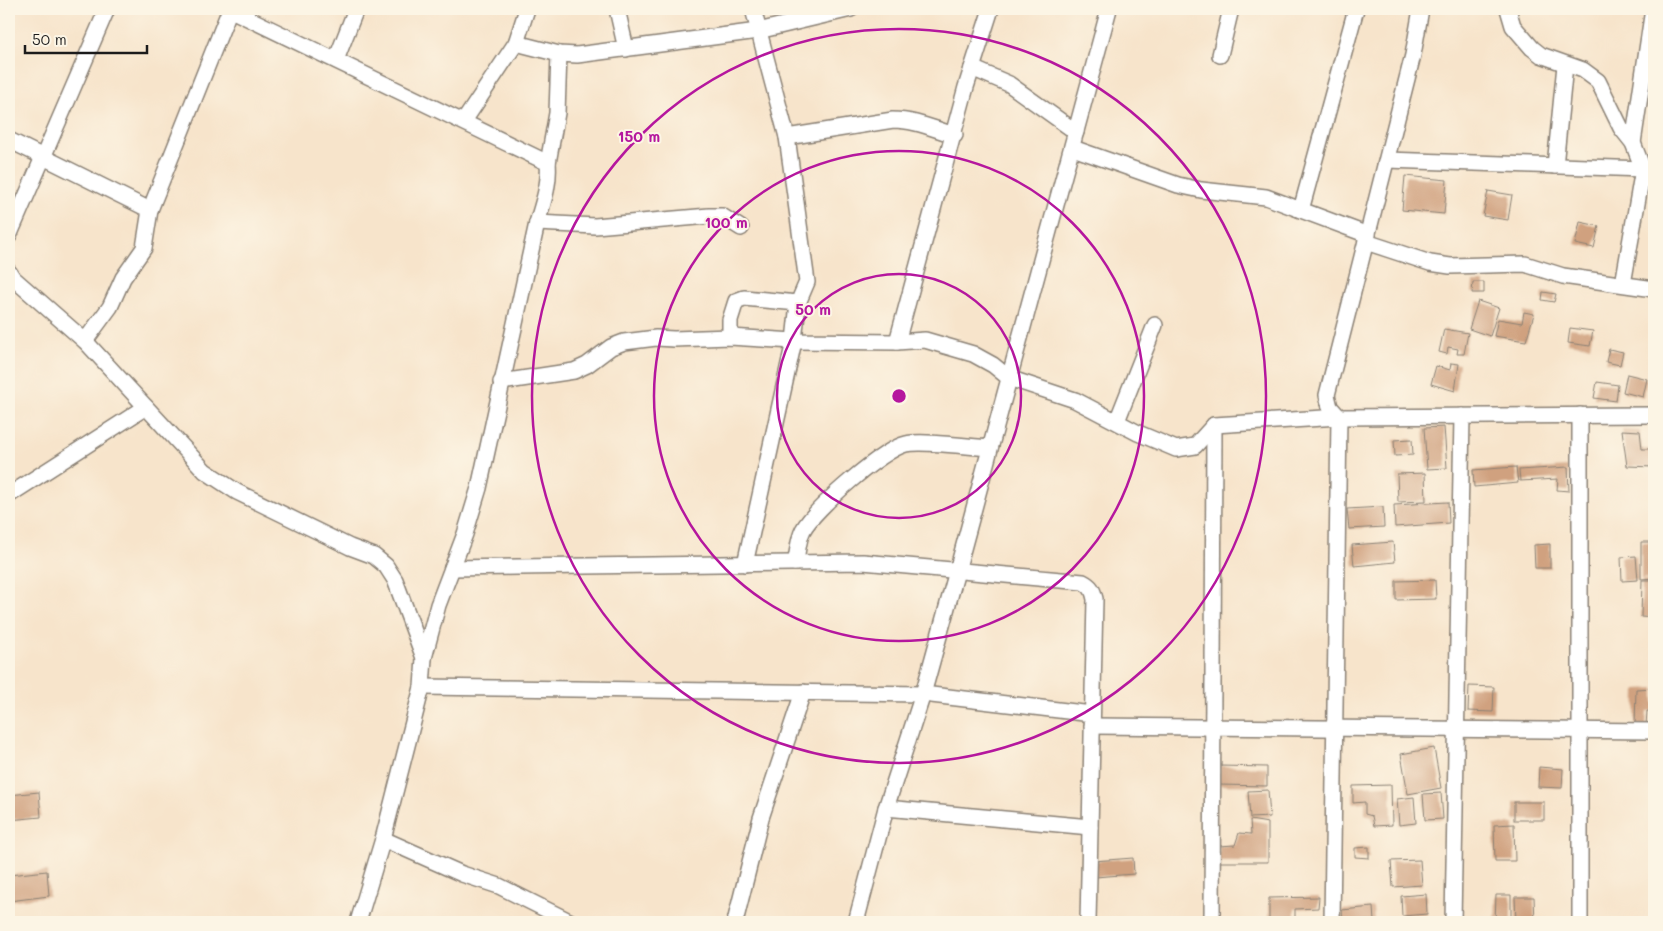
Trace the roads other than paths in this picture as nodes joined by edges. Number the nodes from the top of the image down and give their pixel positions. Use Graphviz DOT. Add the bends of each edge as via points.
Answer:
graph roads {
  1 [pos="107,9"];
  2 [pos="230,9"];
  3 [pos="356,9"];
  4 [pos="527,9"];
  5 [pos="617,9"];
  6 [pos="754,9"];
  7 [pos="851,9"];
  8 [pos="991,9"];
  9 [pos="1109,9"];
  10 [pos="1231,9"];
  11 [pos="1356,9"];
  12 [pos="1421,9"];
  13 [pos="1508,9"];
  14 [pos="1653,9"];
  15 [pos="758,31"];
  16 [pos="516,43"];
  17 [pos="626,49"];
  18 [pos="559,54"];
  19 [pos="1220,55"];
  20 [pos="336,60"];
  21 [pos="1564,65"];
  22 [pos="972,68"];
  23 [pos="464,122"];
  24 [pos="1076,132"];
  25 [pos="955,134"];
  26 [pos="787,137"];
  27 [pos="9,140"];
  28 [pos="1633,143"];
  29 [pos="1073,148"];
  30 [pos="41,158"];
  31 [pos="1387,160"];
  32 [pos="548,162"];
  33 [pos="1555,166"];
  34 [pos="1643,169"];
  35 [pos="150,210"];
  36 [pos="1301,210"];
  37 [pos="537,223"];
  38 [pos="740,228"];
  39 [pos="9,236"];
  40 [pos="1367,238"];
  41 [pos="9,272"];
  42 [pos="1623,284"];
  43 [pos="1654,289"];
  44 [pos="798,303"];
  45 [pos="1155,325"];
  46 [pos="730,337"];
  47 [pos="85,341"];
  48 [pos="794,341"];
  49 [pos="897,342"];
  50 [pos="1009,378"];
  51 [pos="501,382"];
  52 [pos="146,407"];
  53 [pos="1580,415"];
  54 [pos="1654,415"];
  55 [pos="1462,416"];
  56 [pos="1339,417"];
  57 [pos="1117,421"];
  58 [pos="1214,425"];
  59 [pos="990,448"];
  60 [pos="9,495"];
  61 [pos="795,563"];
  62 [pos="745,564"];
  63 [pos="452,568"];
  64 [pos="957,572"];
  65 [pos="424,658"];
  66 [pos="422,687"];
  67 [pos="803,692"];
  68 [pos="923,694"];
  69 [pos="1092,720"];
  70 [pos="1214,728"];
  71 [pos="1335,730"];
  72 [pos="1456,730"];
  73 [pos="1581,731"];
  74 [pos="1654,731"];
  75 [pos="886,808"];
  76 [pos="1090,827"];
  77 [pos="383,839"];
  78 [pos="358,922"];
  79 [pos="571,922"];
  80 [pos="735,922"];
  81 [pos="856,922"];
  82 [pos="1088,922"];
  83 [pos="1212,922"];
  84 [pos="1332,922"];
  85 [pos="1454,922"];
  86 [pos="1580,922"];
  1 -- 30 [label="street"];
  2 -- 20 [label="street"];
  2 -- 35 [label="street"];
  3 -- 20 [label="street"];
  4 -- 16 [label="street"];
  5 -- 17 [label="street"];
  6 -- 15 [label="street"];
  7 -- 15 [label="street"];
  8 -- 22 [label="street"];
  9 -- 24 [label="street"];
  10 -- 19 [label="street"];
  11 -- 36 [label="street"];
  12 -- 31 [label="street"];
  13 -- 21 [label="street" via="1513,26 1532,48"];
  14 -- 28 [label="street"];
  15 -- 17 [label="street"];
  15 -- 26 [label="street"];
  16 -- 18 [label="street"];
  16 -- 23 [label="street"];
  17 -- 18 [label="street"];
  18 -- 32 [label="street" via="558,113"];
  20 -- 23 [label="street"];
  21 -- 28 [label="street" via="1583,70 1598,81 1621,128"];
  21 -- 33 [label="street"];
  22 -- 24 [label="street" via="1009,84"];
  22 -- 25 [label="street"];
  23 -- 32 [label="street"];
  24 -- 29 [label="street"];
  25 -- 26 [label="street" via="908,120 893,120"];
  25 -- 49 [label="street"];
  26 -- 44 [label="street" via="807,282"];
  27 -- 30 [label="street"];
  28 -- 34 [label="street"];
  29 -- 36 [label="street" via="1178,185 1266,197"];
  29 -- 50 [label="street"];
  30 -- 35 [label="street"];
  30 -- 39 [label="street"];
  31 -- 33 [label="street"];
  31 -- 40 [label="street"];
  32 -- 37 [label="street" via="549,176"];
  33 -- 34 [label="street"];
  34 -- 42 [label="street"];
  35 -- 47 [label="street" via="144,248 123,278 110,307"];
  36 -- 40 [label="street"];
  37 -- 38 [label="street" via="596,226 722,216"];
  37 -- 51 [label="street"];
  40 -- 42 [label="street" via="1430,263 1450,266 1525,264 1563,276"];
  40 -- 56 [label="street" via="1327,395 1330,406"];
  41 -- 47 [label="street"];
  42 -- 43 [label="street"];
  44 -- 46 [label="street" via="744,298 736,301 730,320"];
  44 -- 48 [label="street"];
  45 -- 57 [label="street"];
  46 -- 48 [label="street"];
  46 -- 51 [label="street" via="624,342 574,371"];
  47 -- 52 [label="street"];
  48 -- 49 [label="street"];
  48 -- 62 [label="street"];
  49 -- 50 [label="street" via="925,340 973,354"];
  50 -- 57 [label="street" via="1075,400"];
  50 -- 59 [label="street"];
  51 -- 63 [label="street" via="479,488"];
  52 -- 60 [label="street"];
  52 -- 65 [label="street" via="205,471 237,492 374,556 386,566 395,580"];
  53 -- 54 [label="street"];
  53 -- 55 [label="street"];
  53 -- 73 [label="street"];
  55 -- 56 [label="street"];
  55 -- 72 [label="street"];
  56 -- 58 [label="street"];
  56 -- 71 [label="street"];
  57 -- 58 [label="street" via="1176,449 1195,446"];
  58 -- 70 [label="street"];
  59 -- 61 [label="street" via="907,444 888,452 828,502 803,530"];
  59 -- 64 [label="street"];
  61 -- 62 [label="street"];
  61 -- 64 [label="street" via="863,562"];
  62 -- 63 [label="street"];
  63 -- 65 [label="street" via="438,604"];
  64 -- 68 [label="street"];
  64 -- 69 [label="street" via="1083,582 1093,589"];
  65 -- 66 [label="street"];
  66 -- 67 [label="street"];
  66 -- 77 [label="street"];
  67 -- 68 [label="street"];
  67 -- 80 [label="street" via="761,818"];
  68 -- 69 [label="street"];
  68 -- 75 [label="street"];
  69 -- 70 [label="street"];
  69 -- 76 [label="street"];
  70 -- 71 [label="street"];
  70 -- 83 [label="street"];
  71 -- 72 [label="street"];
  71 -- 84 [label="street"];
  72 -- 73 [label="street"];
  72 -- 85 [label="street"];
  73 -- 74 [label="street"];
  73 -- 86 [label="street"];
  75 -- 76 [label="street"];
  75 -- 81 [label="street"];
  76 -- 82 [label="street"];
  77 -- 78 [label="street"];
  77 -- 79 [label="street" via="462,874 499,886"];
}
